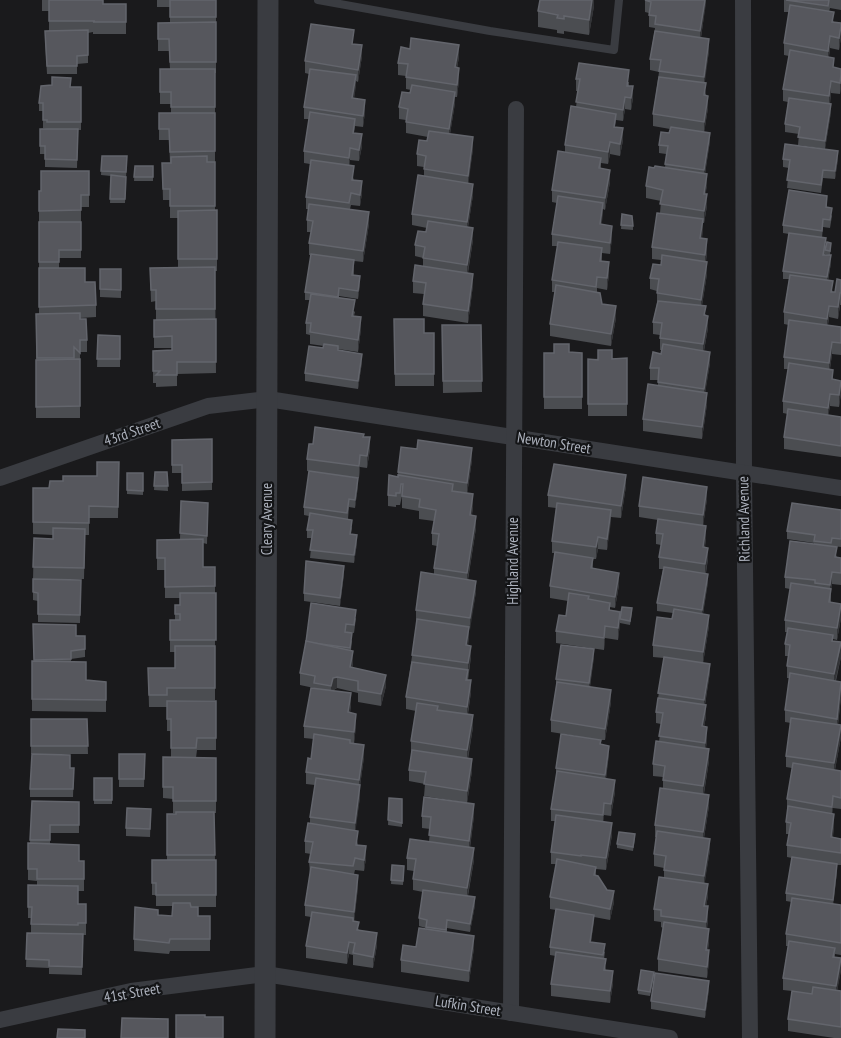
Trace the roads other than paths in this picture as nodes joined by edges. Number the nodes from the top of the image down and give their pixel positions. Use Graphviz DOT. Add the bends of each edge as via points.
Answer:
graph roads {
  1 [pos="267,0"];
  2 [pos="318,0"];
  3 [pos="619,0"];
  4 [pos="743,0"];
  5 [pos="516,109"];
  6 [pos="267,399"];
  7 [pos="513,436"];
  8 [pos="744,473"];
  9 [pos="0,478"];
  10 [pos="841,488"];
  11 [pos="265,974"];
  12 [pos="510,1013"];
  13 [pos="0,1020"];
  14 [pos="265,1038"];
  15 [pos="670,1038"];
  16 [pos="750,1038"];
  1 -- 6 [label="street, Cleary Avenue"];
  2 -- 3 [label="lane" via="614,50"];
  4 -- 8 [label="street, Richland Avenue"];
  5 -- 7 [label="street, Highland Avenue"];
  6 -- 7 [label="street, Newton Street"];
  6 -- 9 [label="street, 43rd Street" via="208,406"];
  6 -- 11 [label="street, Cleary Avenue"];
  7 -- 8 [label="street, Newton Street"];
  7 -- 12 [label="street, Highland Avenue"];
  8 -- 10 [label="street, Newton Street"];
  8 -- 16 [label="street, Richland Avenue"];
  11 -- 12 [label="street, Lufkin Street"];
  11 -- 13 [label="street, 41st Street" via="131,991"];
  11 -- 14 [label="street, Cleary Avenue"];
  12 -- 15 [label="street, Lufkin Street"];
}
